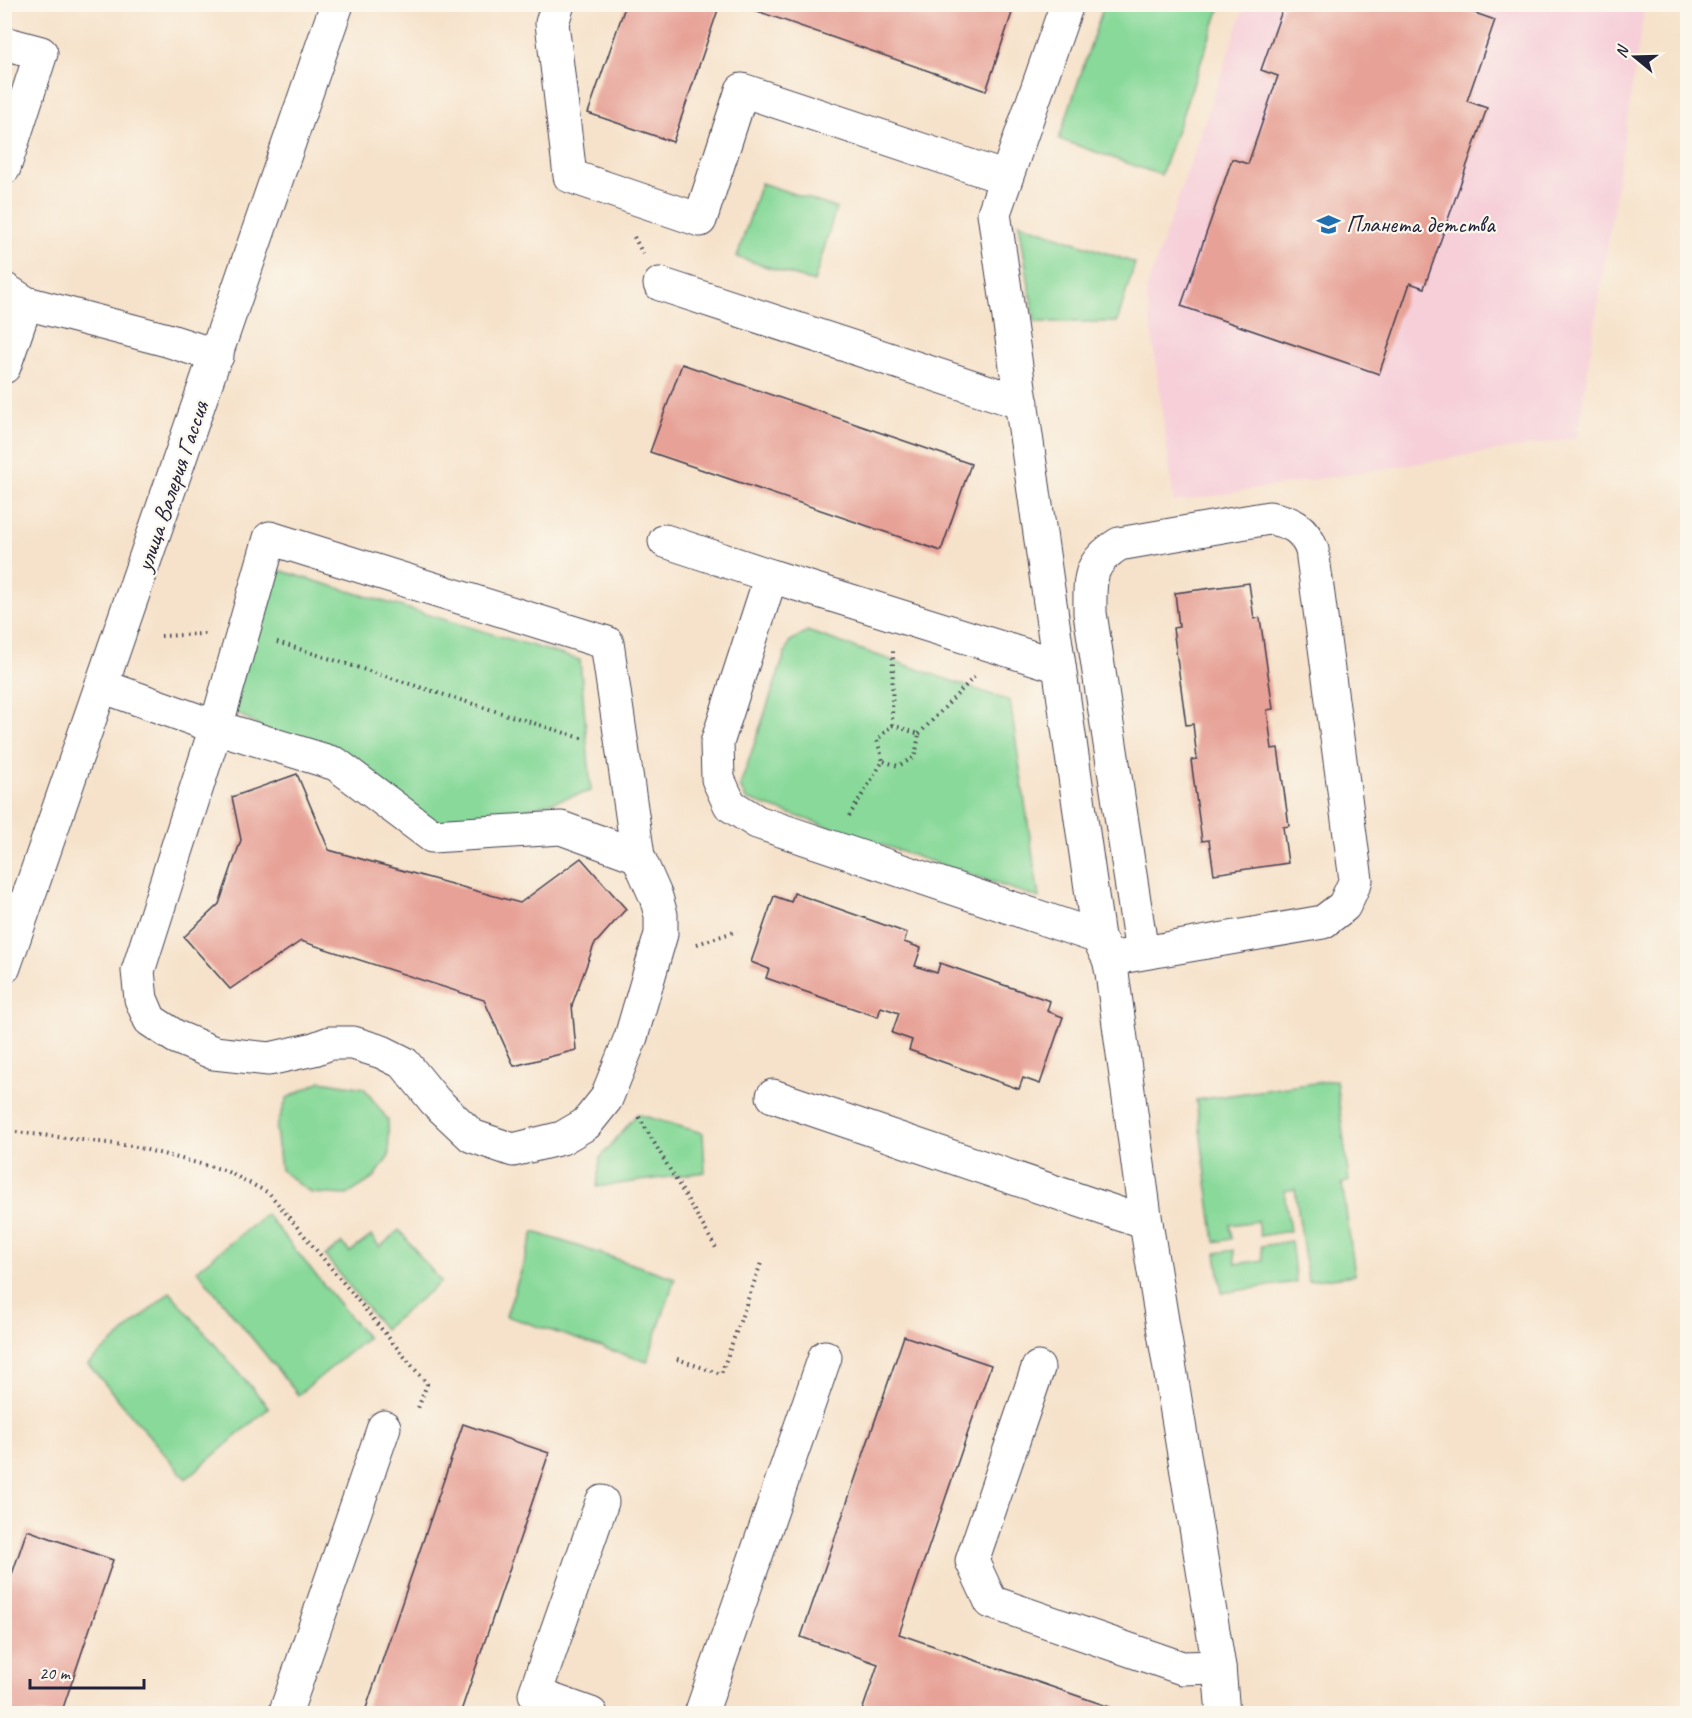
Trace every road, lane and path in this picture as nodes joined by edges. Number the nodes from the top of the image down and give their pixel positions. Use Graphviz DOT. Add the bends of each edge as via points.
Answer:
graph roads {
  1 [pos="337,4"];
  2 [pos="558,4"];
  3 [pos="1067,4"];
  4 [pos="4,43"];
  5 [pos="4,168"];
  6 [pos="1006,178"];
  7 [pos="660,284"];
  8 [pos="15,296"];
  9 [pos="217,357"];
  10 [pos="4,367"];
  11 [pos="1022,403"];
  12 [pos="665,541"];
  13 [pos="771,576"];
  14 [pos="892,614"];
  15 [pos="244,632"];
  16 [pos="161,636"];
  17 [pos="999,647"];
  18 [pos="1059,666"];
  19 [pos="102,686"];
  20 [pos="892,725"];
  21 [pos="216,727"];
  22 [pos="919,734"];
  23 [pos="622,751"];
  24 [pos="883,761"];
  25 [pos="827,846"];
  26 [pos="638,856"];
  27 [pos="1103,948"];
  28 [pos="1142,953"];
  29 [pos="4,968"];
  30 [pos="615,1077"];
  31 [pos="773,1096"];
  32 [pos="16,1132"];
  33 [pos="1146,1223"];
  34 [pos="716,1248"];
  35 [pos="761,1263"];
  36 [pos="825,1358"];
  37 [pos="677,1359"];
  38 [pos="1038,1368"];
  39 [pos="384,1427"];
  40 [pos="602,1502"];
  41 [pos="1219,1667"];
  42 [pos="285,1713"];
  43 [pos="591,1713"];
  44 [pos="701,1713"];
  45 [pos="1224,1713"];
  1 -- 9 [label="street, улица Валерия Гассия"];
  2 -- 6 [label="street" via="552,23 570,176 699,220 742,90"];
  3 -- 6 [label="street"];
  4 -- 5 [label="street" via="40,53"];
  6 -- 11 [label="street" via="994,213"];
  7 -- 11 [label="street"];
  8 -- 9 [label="street"];
  8 -- 10 [label="street"];
  9 -- 19 [label="street, улица Валерия Гассия"];
  11 -- 18 [label="street"];
  12 -- 13 [label="street"];
  13 -- 14 [label="street"];
  13 -- 25 [label="street" via="717,743 718,779 730,805 757,822"];
  14 -- 17 [label="street"];
  14 -- 20 [label="path"];
  15 -- 16 [label="path"];
  15 -- 21 [label="street"];
  15 -- 23 [label="path"];
  15 -- 23 [label="street" via="270,538 607,643"];
  17 -- 18 [label="street"];
  17 -- 22 [label="path"];
  18 -- 27 [label="street"];
  19 -- 21 [label="street"];
  19 -- 29 [label="street, улица Валерия Гассия"];
  20 -- 22 [label="path"];
  20 -- 24 [label="path" via="877,740"];
  21 -- 26 [label="street" via="336,764 432,836 561,828"];
  21 -- 30 [label="street" via="138,971 141,999 150,1020 213,1053 269,1059 330,1043 353,1043 382,1052 404,1063 435,1101 472,1136 513,1150 562,1138 585,1124 606,1099"];
  22 -- 24 [label="path" via="915,757 898,766"];
  23 -- 26 [label="street"];
  24 -- 25 [label="path"];
  25 -- 27 [label="street"];
  26 -- 30 [label="street" via="656,897 661,934"];
  27 -- 28 [label="street"];
  27 -- 33 [label="street"];
  28 -- 28 [label="street" via="1323,922 1344,906 1356,880 1312,550 1306,535 1289,521 1269,518 1119,544 1102,555 1090,574 1090,613"];
  30 -- 34 [label="path"];
  31 -- 33 [label="street"];
  32 -- 39 [label="path" via="132,1146 224,1170 269,1193 427,1384 409,1436"];
  33 -- 41 [label="street"];
  35 -- 37 [label="path" via="721,1374"];
  36 -- 44 [label="street"];
  38 -- 41 [label="street" via="972,1561 991,1602 1182,1668"];
  39 -- 42 [label="street"];
  40 -- 43 [label="street" via="535,1694"];
  41 -- 45 [label="street"];
}
